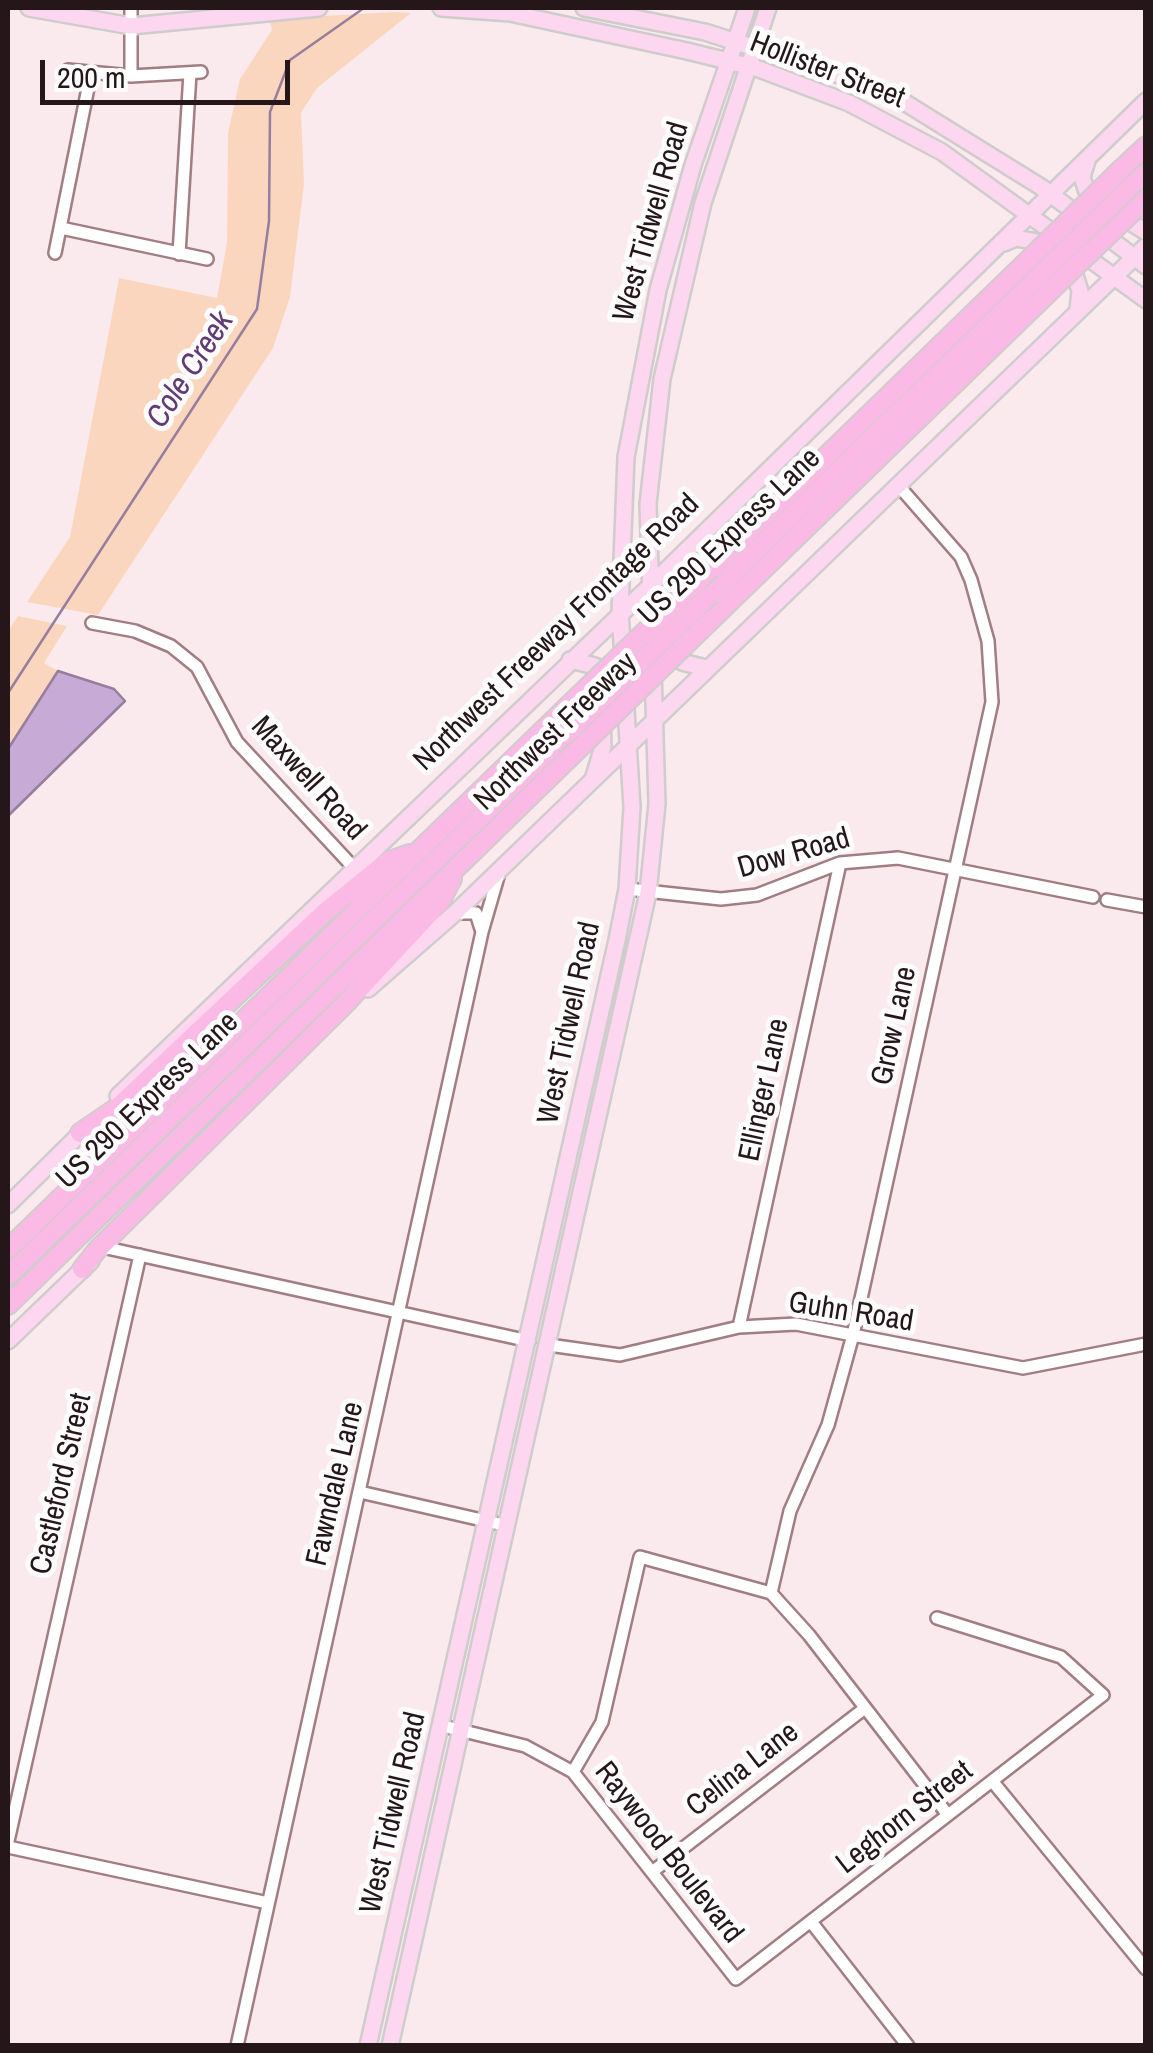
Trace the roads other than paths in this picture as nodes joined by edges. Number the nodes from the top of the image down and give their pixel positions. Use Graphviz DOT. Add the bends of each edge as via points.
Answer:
graph roads {
  1 [pos="29,8"];
  2 [pos="131,8"];
  3 [pos="319,8"];
  4 [pos="441,8"];
  5 [pos="584,8"];
  6 [pos="747,8"];
  7 [pos="768,8"];
  8 [pos="470,9"];
  9 [pos="130,26"];
  10 [pos="735,41"];
  11 [pos="754,46"];
  12 [pos="728,62"];
  13 [pos="748,66"];
  14 [pos="68,70"];
  15 [pos="92,74"];
  16 [pos="131,76"];
  17 [pos="1146,101"];
  18 [pos="1146,146"];
  19 [pos="1088,157"];
  20 [pos="1146,173"];
  21 [pos="1138,193"];
  22 [pos="1049,194"];
  23 [pos="1028,215"];
  24 [pos="60,228"];
  25 [pos="1146,232"];
  26 [pos="1146,246"];
  27 [pos="994,248"];
  28 [pos="55,253"];
  29 [pos="179,254"];
  30 [pos="207,259"];
  31 [pos="1139,262"];
  32 [pos="1112,276"];
  33 [pos="1031,284"];
  34 [pos="1146,300"];
  35 [pos="1078,308"];
  36 [pos="626,457"];
  37 [pos="650,460"];
  38 [pos="898,485"];
  39 [pos="647,528"];
  40 [pos="691,545"];
  41 [pos="650,586"];
  42 [pos="620,611"];
  43 [pos="92,623"];
  44 [pos="570,660"];
  45 [pos="706,668"];
  46 [pos="654,716"];
  47 [pos="629,743"];
  48 [pos="593,780"];
  49 [pos="631,795"];
  50 [pos="418,850"];
  51 [pos="840,863"];
  52 [pos="458,865"];
  53 [pos="955,867"];
  54 [pos="354,868"];
  55 [pos="500,870"];
  56 [pos="627,889"];
  57 [pos="648,892"];
  58 [pos="1093,897"];
  59 [pos="1107,900"];
  60 [pos="1146,907"];
  61 [pos="455,913"];
  62 [pos="482,932"];
  63 [pos="596,1036"];
  64 [pos="616,1041"];
  65 [pos="80,1134"];
  66 [pos="562,1190"];
  67 [pos="582,1194"];
  68 [pos="8,1205"];
  69 [pos="107,1248"];
  70 [pos="8,1249"];
  71 [pos="140,1255"];
  72 [pos="82,1269"];
  73 [pos="8,1276"];
  74 [pos="8,1305"];
  75 [pos="401,1312"];
  76 [pos="740,1327"];
  77 [pos="853,1335"];
  78 [pos="8,1341"];
  79 [pos="529,1341"];
  80 [pos="1146,1344"];
  81 [pos="549,1345"];
  82 [pos="360,1492"];
  83 [pos="488,1522"];
  84 [pos="508,1526"];
  85 [pos="771,1593"];
  86 [pos="937,1618"];
  87 [pos="466,1626"];
  88 [pos="486,1630"];
  89 [pos="865,1708"];
  90 [pos="443,1726"];
  91 [pos="463,1730"];
  92 [pos="573,1772"];
  93 [pos="993,1782"];
  94 [pos="948,1815"];
  95 [pos="8,1844"];
  96 [pos="412,1856"];
  97 [pos="432,1862"];
  98 [pos="652,1872"];
  99 [pos="268,1903"];
  100 [pos="812,1923"];
  101 [pos="1146,1970"];
  102 [pos="736,1979"];
  103 [pos="382,1984"];
  104 [pos="402,1988"];
  105 [pos="904,2044"];
  106 [pos="237,2046"];
  107 [pos="368,2046"];
  108 [pos="390,2046"];
  1 -- 9 [label="main road"];
  2 -- 9 [label="street"];
  3 -- 9 [label="main road"];
  4 -- 8 [label="main road, Hollister Street"];
  5 -- 10 [label="main road, Hollister Street"];
  6 -- 10 [label="main road, West Tidwell Road"];
  7 -- 11 [label="main road, West Tidwell Road"];
  8 -- 12 [label="main road, Hollister Street" via="510,12"];
  9 -- 16 [label="street"];
  10 -- 11 [label="main road, Hollister Street"];
  10 -- 12 [label="main road, West Tidwell Road"];
  11 -- 13 [label="main road, West Tidwell Road"];
  11 -- 22 [label="main road, Hollister Street" via="904,102"];
  12 -- 13 [label="main road, Hollister Street"];
  12 -- 36 [label="main road, West Tidwell Road" via="658,290"];
  13 -- 23 [label="main road, Hollister Street" via="892,124"];
  13 -- 37 [label="main road, West Tidwell Road" via="691,245"];
  14 -- 15 [label="street"];
  15 -- 16 [label="street"];
  15 -- 24 [label="street"];
  16 -- 29 [label="street" via="195,73 184,124"];
  17 -- 19 [label="main road, Northwest Freeway Frontage Road"];
  18 -- 33 [label="highway, Northwest Freeway, bridge" via="1115,175"];
  19 -- 22 [label="main road, Northwest Freeway Frontage Road"];
  19 -- 25 [label="main road" via="1082,177 1088,195"];
  20 -- 21 [label="highway, US 290 Express Lane"];
  21 -- 33 [label="highway, US 290 Express Lane, bridge"];
  22 -- 23 [label="main road, Northwest Freeway Frontage Road"];
  22 -- 31 [label="main road, Hollister Street"];
  23 -- 27 [label="main road, Northwest Freeway Frontage Road"];
  23 -- 32 [label="main road, Hollister Street"];
  24 -- 28 [label="street"];
  24 -- 29 [label="street"];
  26 -- 31 [label="main road"];
  27 -- 35 [label="main road" via="1016,238 1038,242 1073,269"];
  27 -- 40 [label="main road, Northwest Freeway Frontage Road"];
  29 -- 30 [label="street"];
  31 -- 32 [label="main road"];
  32 -- 34 [label="main road, Hollister Street"];
  32 -- 35 [label="main road"];
  33 -- 50 [label="highway, Northwest Freeway, bridge" via="710,568"];
  33 -- 52 [label="highway, Northwest Freeway, bridge" via="712,620"];
  33 -- 73 [label="highway, US 290 Express Lane, bridge"];
  35 -- 38 [label="main road"];
  36 -- 37 [label="main road"];
  36 -- 42 [label="main road, West Tidwell Road"];
  37 -- 39 [label="main road, West Tidwell Road"];
  38 -- 45 [label="main road"];
  38 -- 53 [label="street, Grow Lane" via="960,558 988,641 992,702"];
  39 -- 40 [label="main road" via="662,550"];
  39 -- 41 [label="main road, West Tidwell Road"];
  40 -- 41 [label="main road, Northwest Freeway Frontage Road"];
  40 -- 45 [label="main road" via="675,590 675,651 685,664"];
  41 -- 42 [label="main road, Northwest Freeway Frontage Road"];
  41 -- 46 [label="main road, West Tidwell Road"];
  42 -- 44 [label="main road, Northwest Freeway Frontage Road"];
  42 -- 47 [label="main road, West Tidwell Road"];
  43 -- 54 [label="street, Maxwell Road" via="171,646 197,667 237,742"];
  44 -- 48 [label="main road" via="595,666 601,678 604,747"];
  44 -- 54 [label="main road, Northwest Freeway Frontage Road"];
  45 -- 46 [label="main road"];
  46 -- 47 [label="main road"];
  46 -- 57 [label="main road, West Tidwell Road" via="657,804"];
  47 -- 48 [label="main road"];
  47 -- 49 [label="main road, West Tidwell Road"];
  48 -- 49 [label="main road" via="609,779"];
  48 -- 55 [label="main road"];
  49 -- 56 [label="main road, West Tidwell Road"];
  50 -- 65 [label="highway" via="387,862 324,912 118,1107"];
  50 -- 70 [label="highway, Northwest Freeway"];
  51 -- 53 [label="street, Dow Road" via="898,858"];
  51 -- 57 [label="street, Dow Road" via="757,895"];
  51 -- 76 [label="street, Ellinger Lane"];
  52 -- 72 [label="highway" via="440,902"];
  52 -- 74 [label="highway, Northwest Freeway"];
  53 -- 58 [label="street, Dow Road"];
  53 -- 77 [label="street, Grow Lane"];
  54 -- 65 [label="main road, Northwest Freeway Frontage Road"];
  55 -- 61 [label="main road"];
  55 -- 62 [label="street, Fawndale Lane"];
  56 -- 57 [label="street, Dow Road"];
  56 -- 63 [label="main road, West Tidwell Road"];
  57 -- 64 [label="main road, West Tidwell Road"];
  59 -- 60 [label="street"];
  61 -- 62 [label="street" via="476,913"];
  61 -- 69 [label="main road" via="362,995"];
  62 -- 75 [label="street, Fawndale Lane"];
  63 -- 64 [label="main road"];
  63 -- 66 [label="main road, West Tidwell Road"];
  64 -- 67 [label="main road, West Tidwell Road"];
  65 -- 68 [label="main road, Northwest Freeway Frontage Road"];
  66 -- 67 [label="main road"];
  66 -- 79 [label="main road, West Tidwell Road"];
  67 -- 81 [label="main road, West Tidwell Road"];
  69 -- 71 [label="street"];
  69 -- 72 [label="main road"];
  71 -- 75 [label="street"];
  71 -- 95 [label="street, Castleford Street"];
  72 -- 78 [label="main road"];
  75 -- 79 [label="street"];
  75 -- 82 [label="street, Fawndale Lane"];
  76 -- 77 [label="street, Guhn Road" via="796,1324"];
  76 -- 81 [label="street, Guhn Road" via="644,1353"];
  77 -- 80 [label="street, Guhn Road" via="1023,1368"];
  77 -- 85 [label="street, Grow Lane" via="828,1425 794,1498"];
  79 -- 83 [label="main road, West Tidwell Road"];
  81 -- 84 [label="main road, West Tidwell Road"];
  82 -- 83 [label="street"];
  82 -- 99 [label="street, Fawndale Lane"];
  83 -- 84 [label="street"];
  83 -- 87 [label="main road, West Tidwell Road"];
  84 -- 88 [label="main road, West Tidwell Road"];
  85 -- 89 [label="street"];
  85 -- 92 [label="street" via="640,1557 602,1722"];
  86 -- 93 [label="street, Leghorn Street" via="1061,1657 1103,1695"];
  87 -- 88 [label="main road"];
  87 -- 90 [label="main road, West Tidwell Road"];
  88 -- 91 [label="main road, West Tidwell Road"];
  89 -- 94 [label="street"];
  89 -- 98 [label="street, Celina Lane"];
  90 -- 91 [label="street, Raywood Boulevard"];
  90 -- 96 [label="main road, West Tidwell Road"];
  91 -- 92 [label="street, Raywood Boulevard" via="542,1752"];
  91 -- 97 [label="main road, West Tidwell Road"];
  92 -- 98 [label="street, Raywood Boulevard"];
  93 -- 94 [label="street, Leghorn Street"];
  93 -- 101 [label="street"];
  94 -- 100 [label="street, Leghorn Street"];
  95 -- 99 [label="street"];
  96 -- 97 [label="main road"];
  96 -- 103 [label="main road, West Tidwell Road"];
  97 -- 104 [label="main road, West Tidwell Road"];
  98 -- 102 [label="street, Raywood Boulevard"];
  99 -- 106 [label="street, Fawndale Lane"];
  100 -- 102 [label="street, Leghorn Street"];
  100 -- 105 [label="street"];
  103 -- 104 [label="main road"];
  103 -- 107 [label="main road, West Tidwell Road"];
  104 -- 108 [label="main road, West Tidwell Road"];
}
